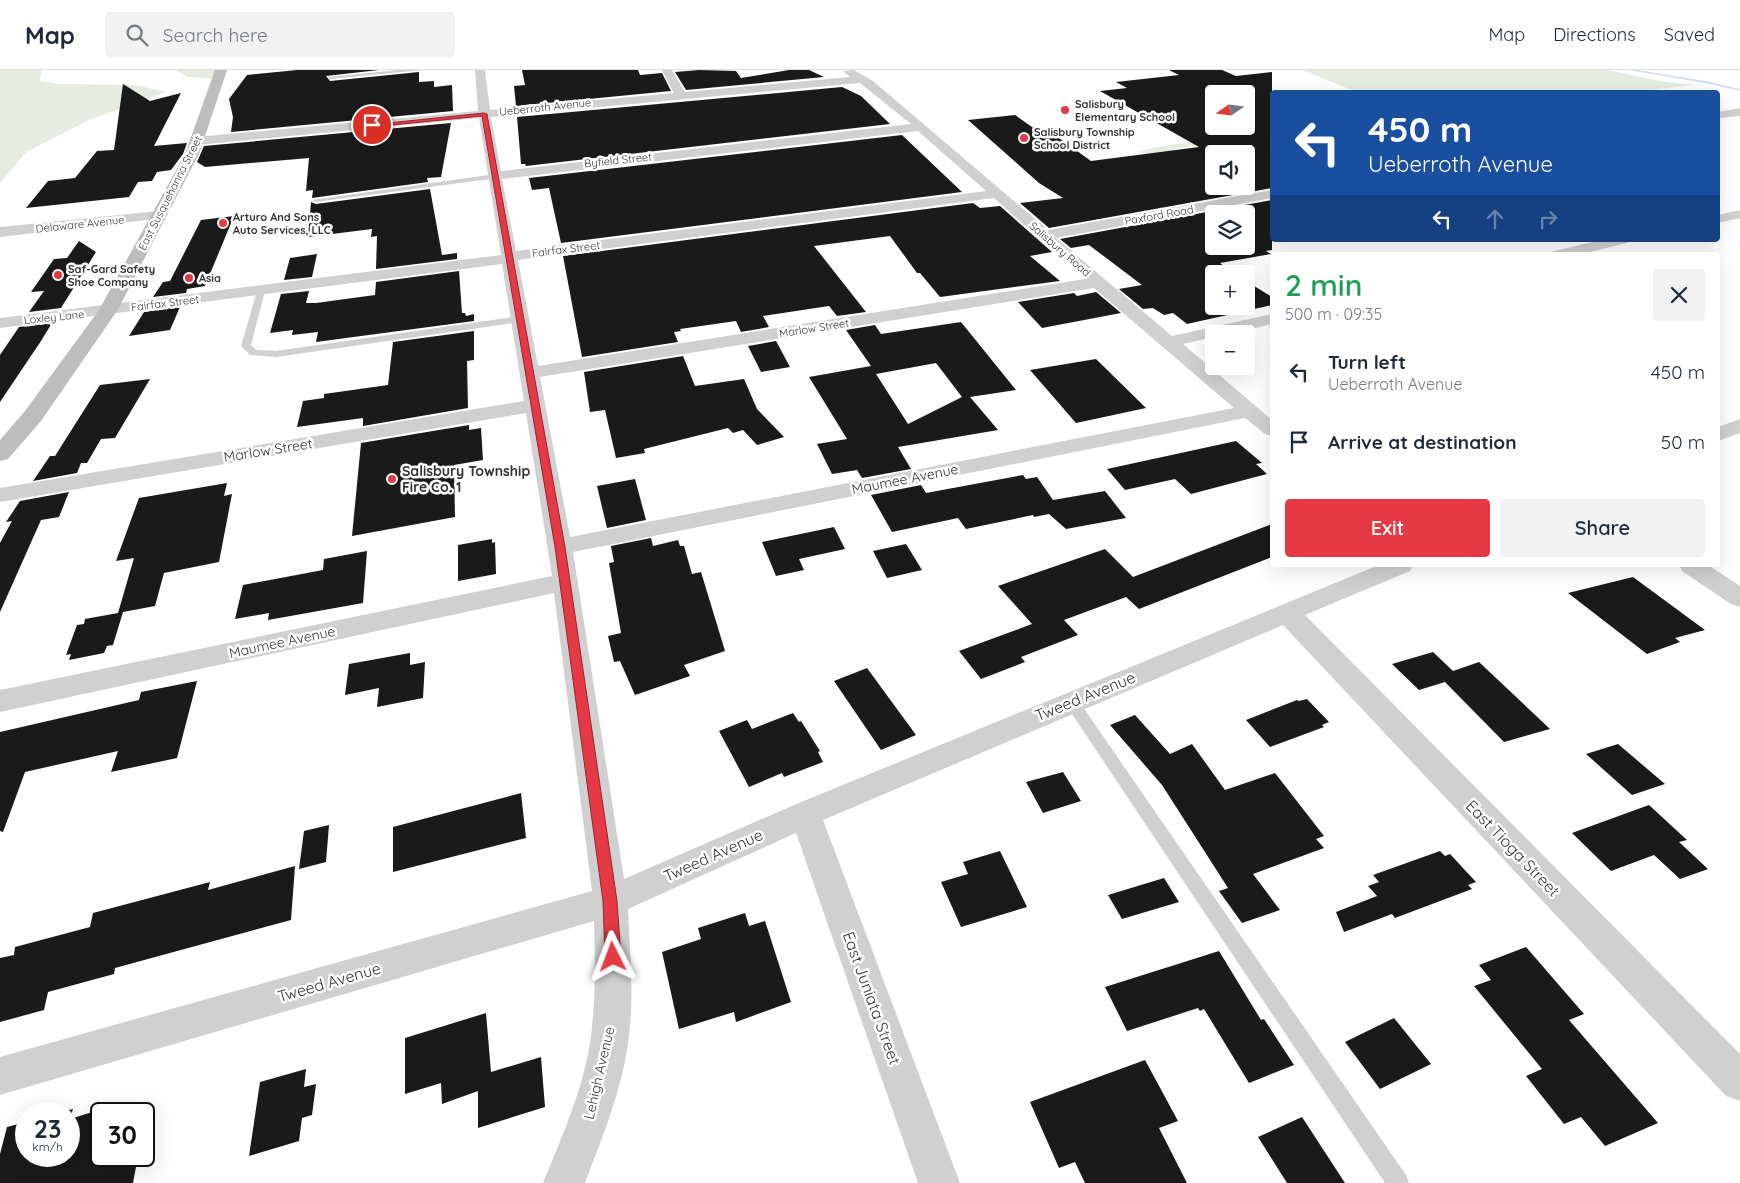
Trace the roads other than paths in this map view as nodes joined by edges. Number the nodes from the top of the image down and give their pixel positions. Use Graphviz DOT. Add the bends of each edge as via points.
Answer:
graph roads {
  1 [pos="221,70"];
  2 [pos="420,70"];
  3 [pos="480,70"];
  4 [pos="667,70"];
  5 [pos="846,70"];
  6 [pos="330,77"];
  7 [pos="863,79"];
  8 [pos="681,95"];
  9 [pos="1740,112"];
  10 [pos="484,114"];
  11 [pos="1720,115"];
  12 [pos="921,127"];
  13 [pos="198,141"];
  14 [pos="495,176"];
  15 [pos="996,194"];
  16 [pos="1270,194"];
  17 [pos="316,200"];
  18 [pos="1740,214"];
  19 [pos="159,215"];
  20 [pos="1720,219"];
  21 [pos="0,232"];
  22 [pos="1045,235"];
  23 [pos="1613,242"];
  24 [pos="1569,252"];
  25 [pos="509,258"];
  26 [pos="1098,282"];
  27 [pos="261,291"];
  28 [pos="108,310"];
  29 [pos="520,319"];
  30 [pos="1270,319"];
  31 [pos="0,323"];
  32 [pos="1168,342"];
  33 [pos="530,373"];
  34 [pos="536,406"];
  35 [pos="1249,411"];
  36 [pos="1740,426"];
  37 [pos="1270,428"];
  38 [pos="1720,434"];
  39 [pos="0,454"];
  40 [pos="0,495"];
  41 [pos="560,547"];
  42 [pos="1397,567"];
  43 [pos="1694,567"];
  44 [pos="565,582"];
  45 [pos="1740,598"];
  46 [pos="1287,613"];
  47 [pos="0,701"];
  48 [pos="1071,701"];
  49 [pos="805,814"];
  50 [pos="610,901"];
  51 [pos="0,1076"];
  52 [pos="1740,1082"];
  53 [pos="564,1183"];
  54 [pos="939,1183"];
  55 [pos="1398,1183"];
  1 -- 13 [label="main road, East Susquehanna Street"];
  2 -- 6 [label="lane"];
  3 -- 10 [label="street, Lehigh Avenue"];
  4 -- 8 [label="street"];
  5 -- 7 [label="street, Salisbury Road"];
  7 -- 8 [label="street, Ueberroth Avenue"];
  7 -- 12 [label="street, Salisbury Road"];
  8 -- 10 [label="street, Ueberroth Avenue"];
  9 -- 11 [label="street"];
  10 -- 13 [label="street, Ueberroth Avenue"];
  10 -- 14 [label="street, Lehigh Avenue"];
  12 -- 14 [label="street, Byfield Street"];
  12 -- 15 [label="street, Salisbury Road"];
  13 -- 19 [label="main road, East Susquehanna Street"];
  14 -- 17 [label="lane, Byfield Street"];
  14 -- 25 [label="street, Lehigh Avenue"];
  15 -- 22 [label="street, Salisbury Road"];
  15 -- 25 [label="street, Fairfax Street"];
  16 -- 22 [label="street, Paxford Road"];
  18 -- 20 [label="street"];
  19 -- 21 [label="street, Delaware Avenue"];
  19 -- 28 [label="main road, East Susquehanna Street"];
  22 -- 26 [label="street, Salisbury Road"];
  23 -- 24 [label="street"];
  25 -- 27 [label="street, Fairfax Street"];
  25 -- 29 [label="street, Lehigh Avenue"];
  26 -- 32 [label="street, Salisbury Road"];
  26 -- 33 [label="street, Marlow Street"];
  27 -- 28 [label="street, Fairfax Street"];
  27 -- 29 [label="lane" via="246,346 253,353 276,354"];
  28 -- 31 [label="street, Loxley Lane"];
  28 -- 39 [label="main road, East Susquehanna Street" via="33,416"];
  29 -- 33 [label="street, Lehigh Avenue"];
  30 -- 32 [label="street"];
  32 -- 35 [label="street, Salisbury Road"];
  33 -- 34 [label="street, Lehigh Avenue"];
  34 -- 40 [label="street, Marlow Street"];
  34 -- 41 [label="street, Lehigh Avenue"];
  35 -- 37 [label="street, Salisbury Road"];
  35 -- 41 [label="street, Maumee Avenue"];
  36 -- 38 [label="street"];
  41 -- 44 [label="street, Lehigh Avenue"];
  42 -- 46 [label="street, Tweed Avenue"];
  43 -- 45 [label="street"];
  44 -- 47 [label="street, Maumee Avenue"];
  44 -- 50 [label="street, Lehigh Avenue"];
  46 -- 48 [label="street, Tweed Avenue"];
  46 -- 52 [label="street, East Tioga Street"];
  48 -- 49 [label="street, Tweed Avenue"];
  48 -- 55 [label="lane"];
  49 -- 50 [label="street, Tweed Avenue"];
  49 -- 54 [label="street, East Juniata Street"];
  50 -- 51 [label="street, Tweed Avenue"];
  50 -- 53 [label="street, Lehigh Avenue" via="614,976 610,1037 592,1113"];
}
